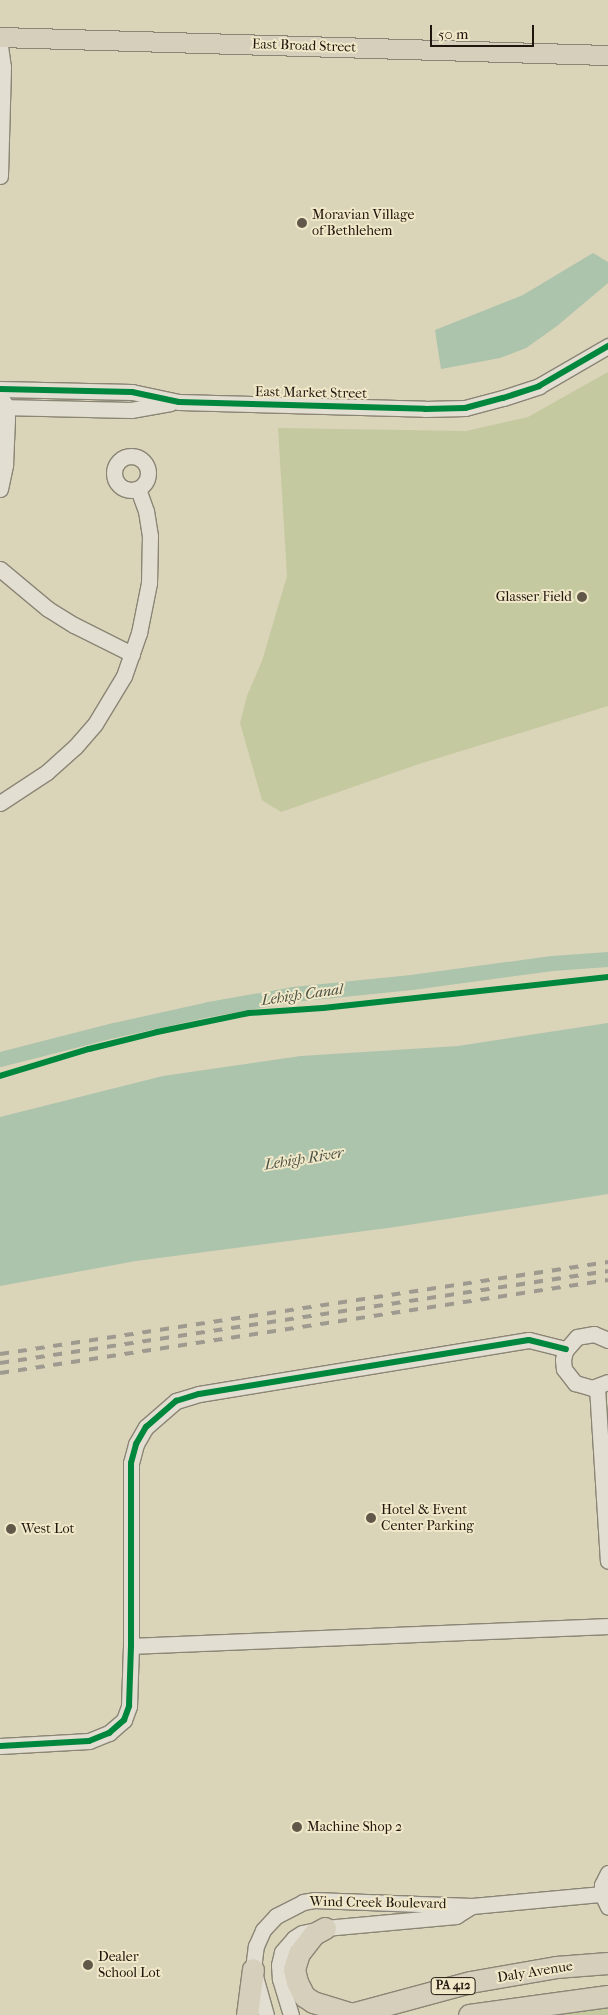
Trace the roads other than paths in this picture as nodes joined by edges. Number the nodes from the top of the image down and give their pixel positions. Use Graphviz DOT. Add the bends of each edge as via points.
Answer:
graph roads {
  1 [pos="0,37"];
  2 [pos="0,46"];
  3 [pos="608,55"];
  4 [pos="0,176"];
  5 [pos="608,346"];
  6 [pos="0,389"];
  7 [pos="179,402"];
  8 [pos="2,403"];
  9 [pos="0,489"];
  10 [pos="138,489"];
  11 [pos="0,569"];
  12 [pos="132,654"];
  13 [pos="0,803"];
  14 [pos="608,1340"];
  15 [pos="566,1349"];
  16 [pos="602,1384"];
  17 [pos="608,1561"];
  18 [pos="608,1626"];
  19 [pos="131,1646"];
  20 [pos="0,1746"];
  21 [pos="608,1873"];
  22 [pos="605,1900"];
  23 [pos="472,1906"];
  24 [pos="325,1928"];
  25 [pos="608,1963"];
  26 [pos="253,1970"];
  27 [pos="608,1996"];
  28 [pos="350,2014"];
  29 [pos="247,2015"];
  30 [pos="266,2015"];
  31 [pos="291,2015"];
  32 [pos="469,2015"];
  1 -- 3 [label="main road, East Broad Street"];
  2 -- 4 [label="street" via="3,67"];
  5 -- 7 [label="street, East Market Street" via="539,386 465,408"];
  6 -- 7 [label="street, East Market Street" via="132,392"];
  7 -- 8 [label="street, East Market Street" via="131,410"];
  8 -- 9 [label="street" via="5,465"];
  10 -- 12 [label="street" via="146,511 150,561 146,603"];
  11 -- 12 [label="street" via="48,609"];
  12 -- 13 [label="street" via="124,676 107,705 76,746 47,772"];
  14 -- 15 [label="street" via="585,1334 577,1337"];
  15 -- 16 [label="street" via="563,1360 568,1377 583,1387"];
  15 -- 19 [label="street" via="529,1340 199,1394 176,1401 146,1427 136,1444 131,1463"];
  16 -- 17 [label="street"];
  18 -- 19 [label="street"];
  19 -- 20 [label="street" via="129,1706 124,1720 109,1733 89,1741"];
  21 -- 22 [label="street, Wind Creek Boulevard" via="602,1886"];
  22 -- 23 [label="street, Wind Creek Boulevard"];
  23 -- 24 [label="street, Wind Creek Boulevard" via="456,1916"];
  23 -- 26 [label="street, Wind Creek Boulevard" via="303,1902 276,1916 264,1930 256,1946"];
  24 -- 28 [label="highway" via="314,1934 299,1953 294,1969 297,1982 304,1996 313,2002"];
  24 -- 31 [label="street, Wind Creek Boulevard" via="302,1933 280,1956 279,1974"];
  25 -- 28 [label="highway, Daly Avenue / PA 412" via="556,1967 470,1982"];
  26 -- 29 [label="highway"];
  26 -- 30 [label="street, Wind Creek Boulevard"];
  27 -- 32 [label="highway, PA 412"];
}
